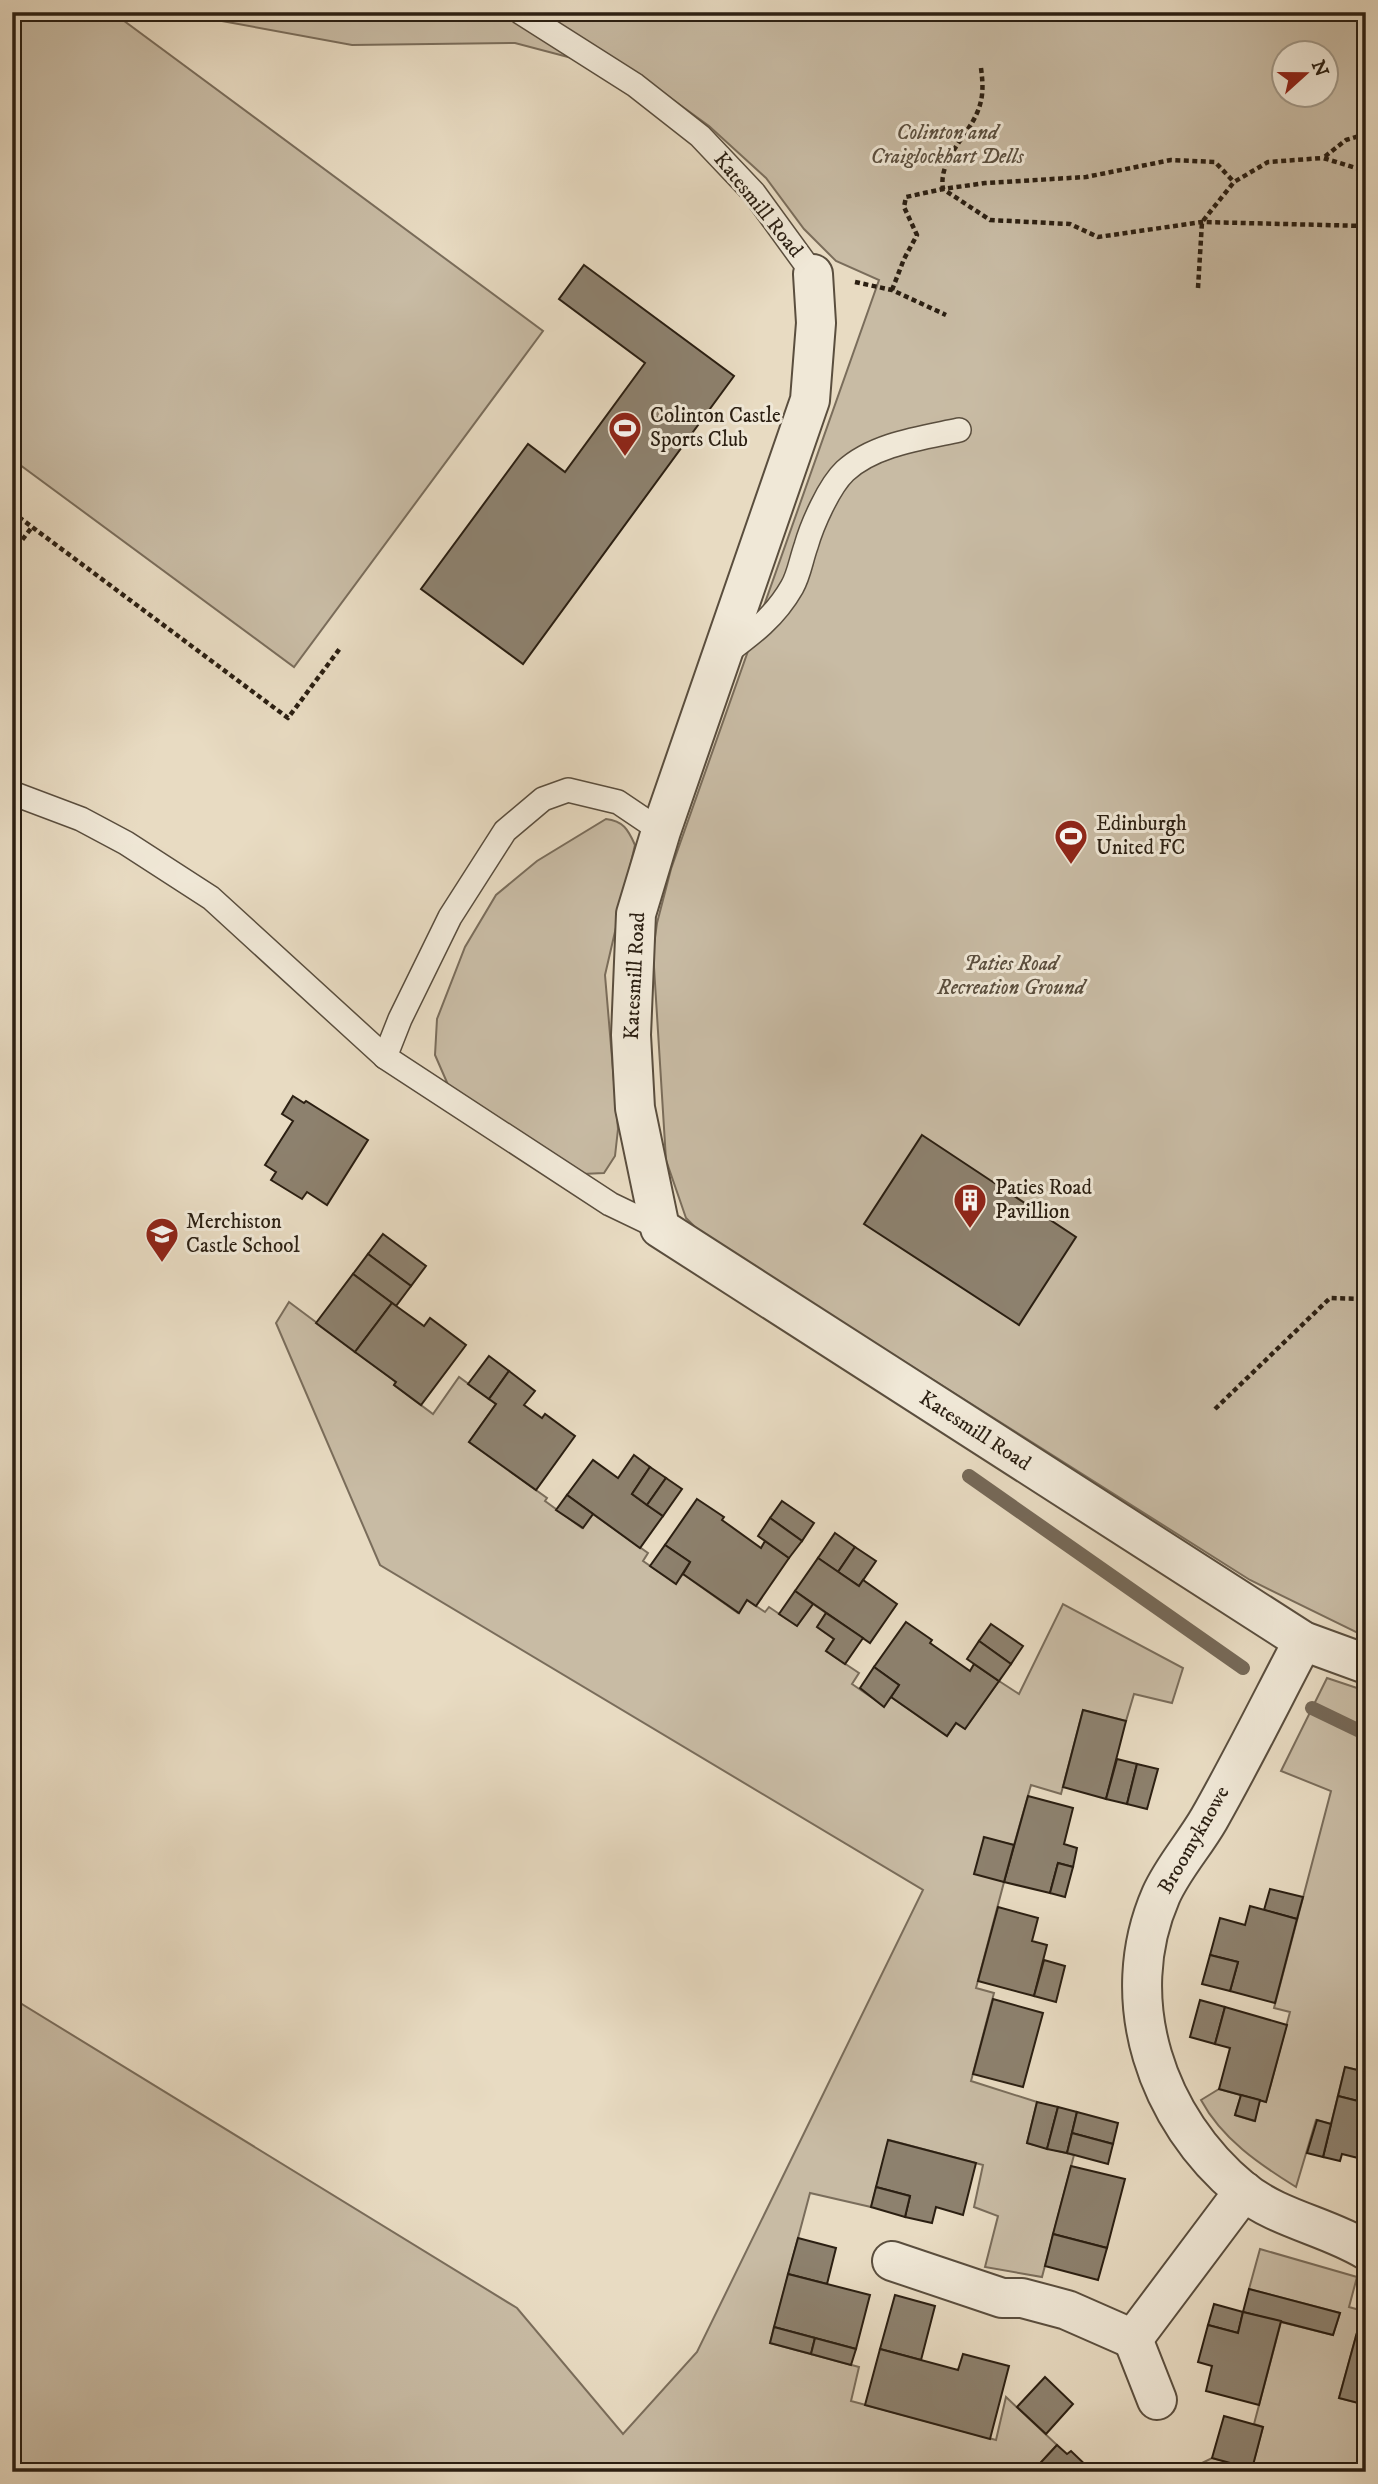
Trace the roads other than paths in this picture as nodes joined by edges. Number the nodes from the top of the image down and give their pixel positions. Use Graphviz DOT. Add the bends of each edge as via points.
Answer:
graph roads {
  1 [pos="520,12"];
  2 [pos="813,274"];
  3 [pos="959,430"];
  4 [pos="723,654"];
  5 [pos="12,793"];
  6 [pos="661,831"];
  7 [pos="385,1057"];
  8 [pos="660,1228"];
  9 [pos="1303,1641"];
  10 [pos="1366,1664"];
  11 [pos="1244,2191"];
  12 [pos="1366,2250"];
  13 [pos="892,2260"];
  14 [pos="1133,2339"];
  15 [pos="1157,2400"];
  1 -- 2 [label="lane, Katesmill Road" via="635,85 700,136 754,193"];
  2 -- 4 [label="street, Katesmill Road" via="816,323 810,400"];
  3 -- 4 [label="lane" via="893,446 844,472 808,539 793,585 774,615"];
  4 -- 6 [label="street, Katesmill Road"];
  5 -- 7 [label="lane" via="81,819 211,898"];
  6 -- 7 [label="lane" via="618,802 568,790 543,799 505,831 450,917"];
  6 -- 8 [label="street, Katesmill Road" via="636,914 631,1035 635,1108"];
  7 -- 8 [label="lane" via="610,1204"];
  8 -- 9 [label="street, Katesmill Road"];
  9 -- 10 [label="street, Katesmill Road"];
  9 -- 11 [label="street, Broomyknowe" via="1208,1820 1161,1894 1142,1973 1144,2016 1161,2082 1189,2136"];
  11 -- 12 [label="street, Broomyknowe" via="1271,2210"];
  11 -- 14 [label="street"];
  13 -- 14 [label="street" via="1002,2298 1022,2298 1068,2310"];
  14 -- 15 [label="street"];
}
